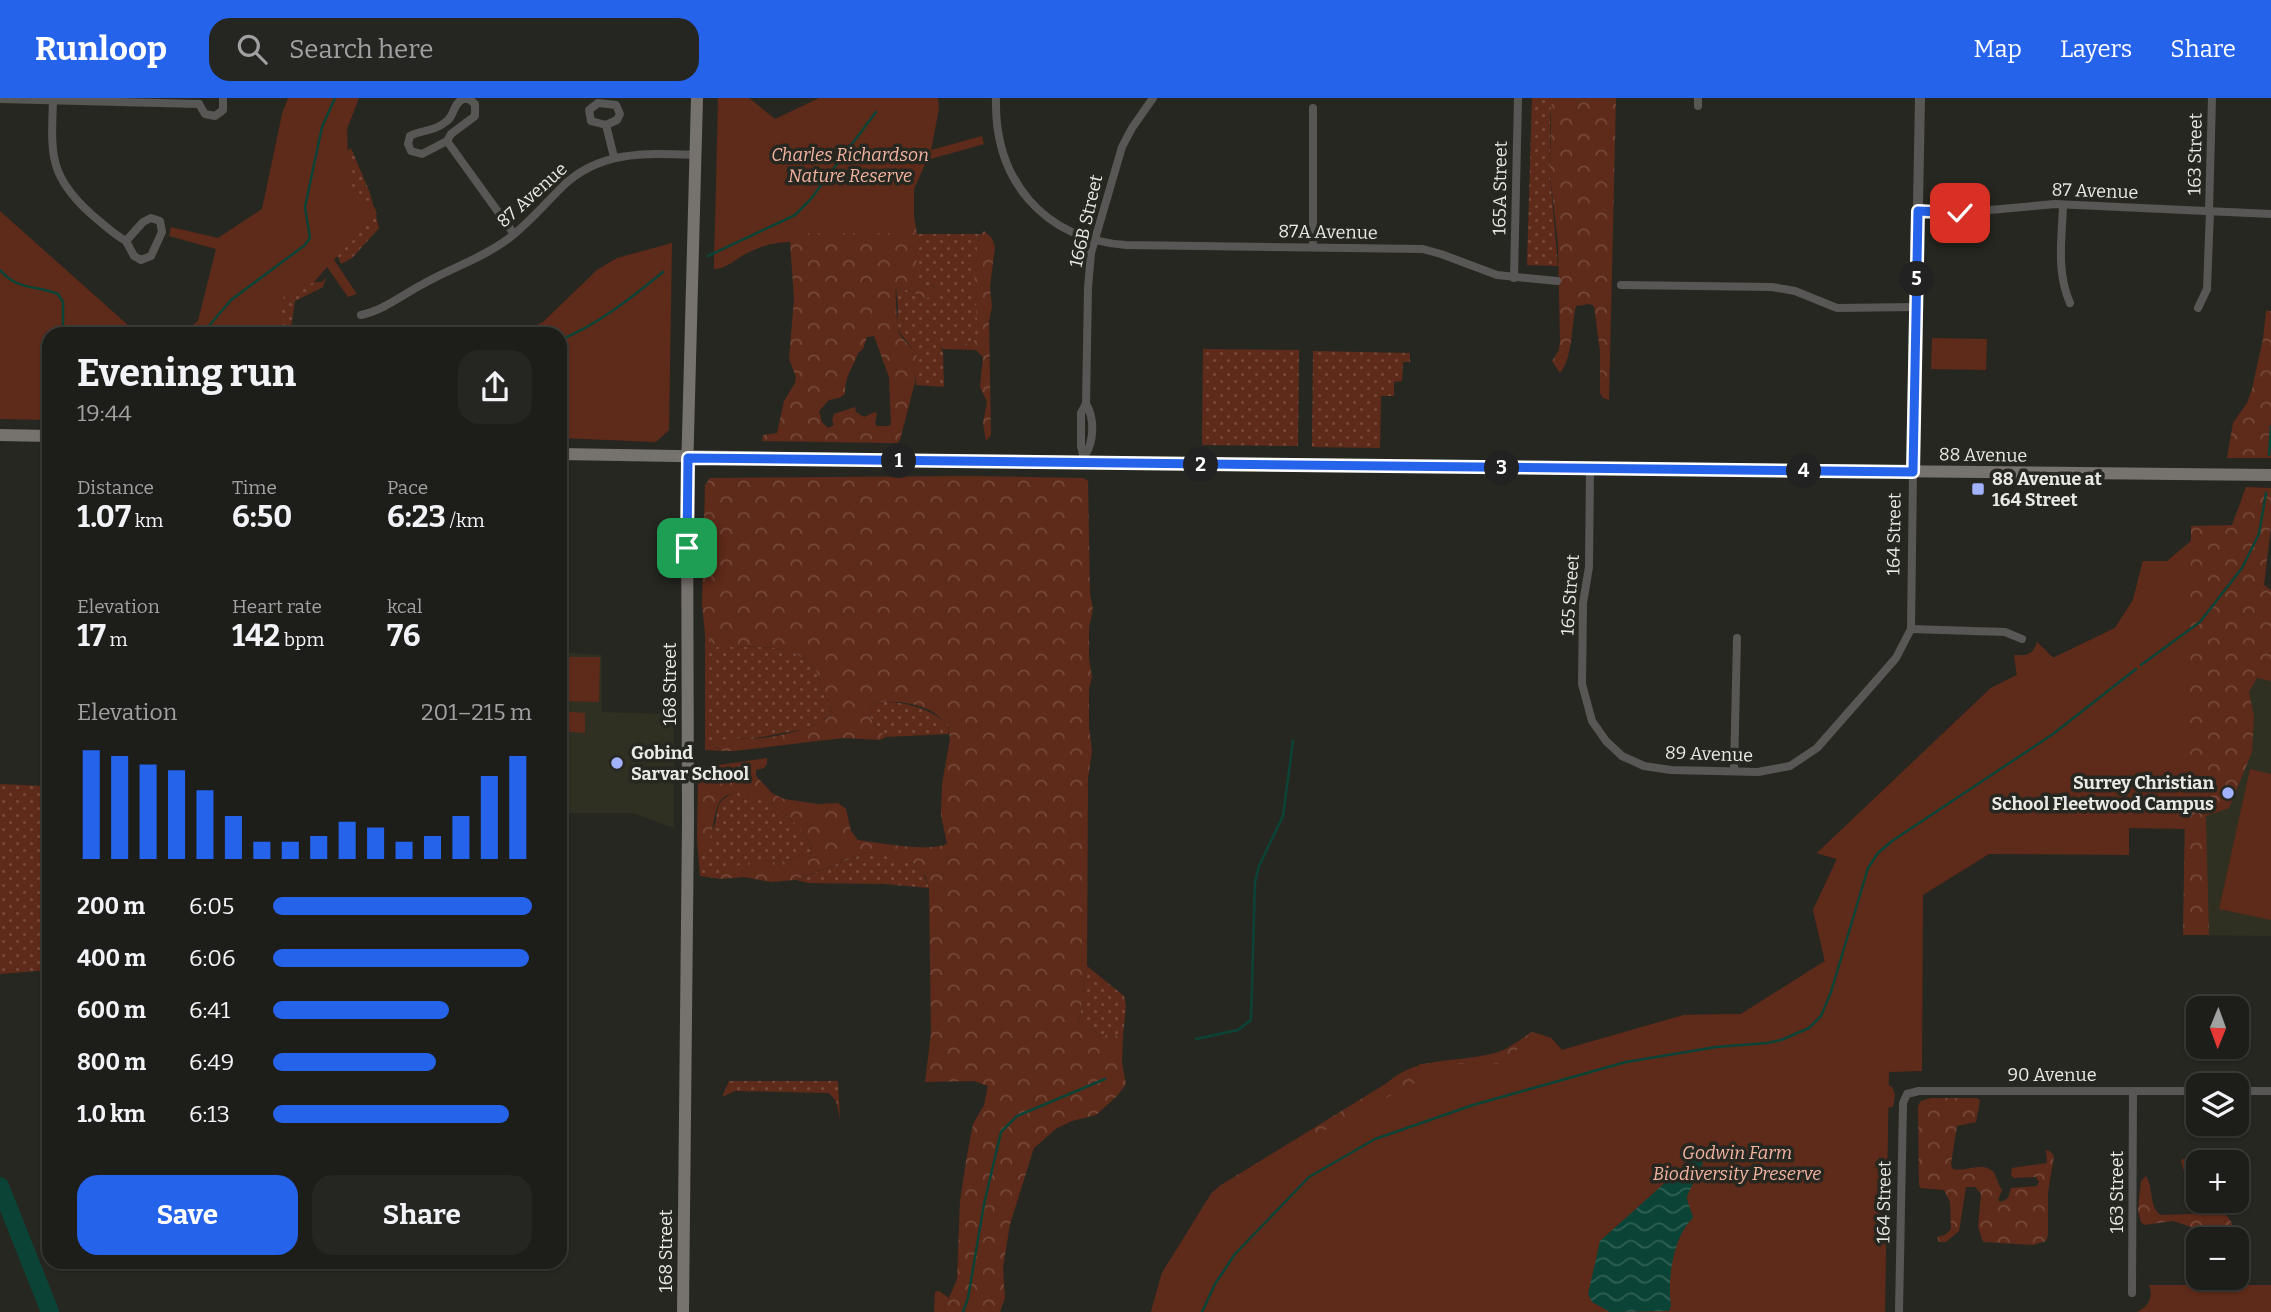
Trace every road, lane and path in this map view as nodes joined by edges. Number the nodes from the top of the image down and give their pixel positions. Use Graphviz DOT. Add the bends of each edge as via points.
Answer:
graph roads {
  1 [pos="223,98"];
  2 [pos="697,98"];
  3 [pos="996,98"];
  4 [pos="1153,98"];
  5 [pos="1518,98"];
  6 [pos="1920,98"];
  7 [pos="2212,98"];
  8 [pos="0,99"];
  9 [pos="54,101"];
  10 [pos="200,101"];
  11 [pos="1313,108"];
  12 [pos="606,125"];
  13 [pos="447,141"];
  14 [pos="696,155"];
  15 [pos="614,157"];
  16 [pos="2063,205"];
  17 [pos="1918,211"];
  18 [pos="2210,211"];
  19 [pos="2271,215"];
  20 [pos="514,234"];
  21 [pos="1095,240"];
  22 [pos="126,241"];
  23 [pos="1313,247"];
  24 [pos="1514,278"];
  25 [pos="1557,281"];
  26 [pos="1621,285"];
  27 [pos="2070,303"];
  28 [pos="1916,307"];
  29 [pos="2198,308"];
  30 [pos="361,315"];
  31 [pos="1086,404"];
  32 [pos="0,435"];
  33 [pos="42,436"];
  34 [pos="567,454"];
  35 [pos="688,458"];
  36 [pos="1085,459"];
  37 [pos="1590,469"];
  38 [pos="1913,472"];
  39 [pos="2271,475"];
  40 [pos="1910,629"];
  41 [pos="1737,638"];
  42 [pos="2022,639"];
  43 [pos="1592,720"];
  44 [pos="1800,761"];
  45 [pos="1734,771"];
  46 [pos="2133,1091"];
  47 [pos="2186,1091"];
  48 [pos="2249,1091"];
  49 [pos="2271,1091"];
  50 [pos="1908,1094"];
  51 [pos="2132,1293"];
  52 [pos="683,1312"];
  53 [pos="1899,1312"];
  1 -- 10 [label="street" via="223,110 215,116 205,114"];
  2 -- 14 [label="main road, 168 Street"];
  3 -- 21 [label="street, 87A Avenue" via="1000,145 1020,189 1056,223"];
  4 -- 21 [label="street, 166B Street" via="1122,148"];
  5 -- 24 [label="street, 165A Street"];
  6 -- 17 [label="street, 164 Street"];
  7 -- 18 [label="street, 163 Street"];
  8 -- 9 [label="street"];
  9 -- 10 [label="street"];
  9 -- 22 [label="street" via="53,153 61,180 78,203"];
  11 -- 23 [label="street"];
  12 -- 15 [label="street"];
  13 -- 13 [label="street" via="419,154 408,146 412,134 434,129 450,117 459,100 469,99 476,107 475,116"];
  13 -- 20 [label="street"];
  14 -- 15 [label="street, 87 Avenue"];
  14 -- 35 [label="main road, 168 Street"];
  15 -- 20 [label="street, 87 Avenue" via="575,176"];
  16 -- 17 [label="street, 87 Avenue"];
  16 -- 18 [label="street, 87 Avenue"];
  16 -- 27 [label="street" via="2062,274"];
  17 -- 28 [label="street, 164 Street"];
  18 -- 19 [label="street, 87 Avenue"];
  18 -- 29 [label="street, 163 Street" via="2207,289"];
  20 -- 30 [label="street, 87 Avenue" via="477,259"];
  21 -- 23 [label="street, 87A Avenue" via="1126,245"];
  21 -- 31 [label="street, 166B Street" via="1088,288"];
  22 -- 22 [label="street" via="135,257 146,260 162,232 161,223 154,218 146,220"];
  23 -- 24 [label="street, 87A Avenue" via="1423,249"];
  24 -- 25 [label="street, 87A Avenue"];
  26 -- 28 [label="street" via="1772,287 1799,292 1837,308"];
  28 -- 38 [label="street, 164 Street"];
  31 -- 36 [label="street, 166B Street" via="1081,413"];
  31 -- 36 [label="street, 166B Street" via="1091,412 1091,447"];
  32 -- 33 [label="main road"];
  34 -- 35 [label="main road, 88 Avenue"];
  35 -- 36 [label="main road, 88 Avenue"];
  35 -- 52 [label="main road, 168 Street"];
  36 -- 37 [label="main road, 88 Avenue"];
  37 -- 38 [label="main road, 88 Avenue"];
  37 -- 43 [label="street, 165 Street" via="1582,684"];
  38 -- 39 [label="main road, 88 Avenue"];
  38 -- 40 [label="street, 164 Street"];
  40 -- 42 [label="street" via="2006,632"];
  40 -- 44 [label="street, 164 Street" via="1896,658 1817,748"];
  41 -- 45 [label="street"];
  43 -- 45 [label="street, 89 Avenue" via="1622,757 1644,766"];
  44 -- 45 [label="street, 89 Avenue" via="1770,771"];
  46 -- 47 [label="street, 90 Avenue"];
  46 -- 50 [label="street, 90 Avenue"];
  46 -- 51 [label="street, 163 Street"];
  48 -- 49 [label="street"];
  50 -- 53 [label="street, 164 Street" via="1903,1103"];
}
